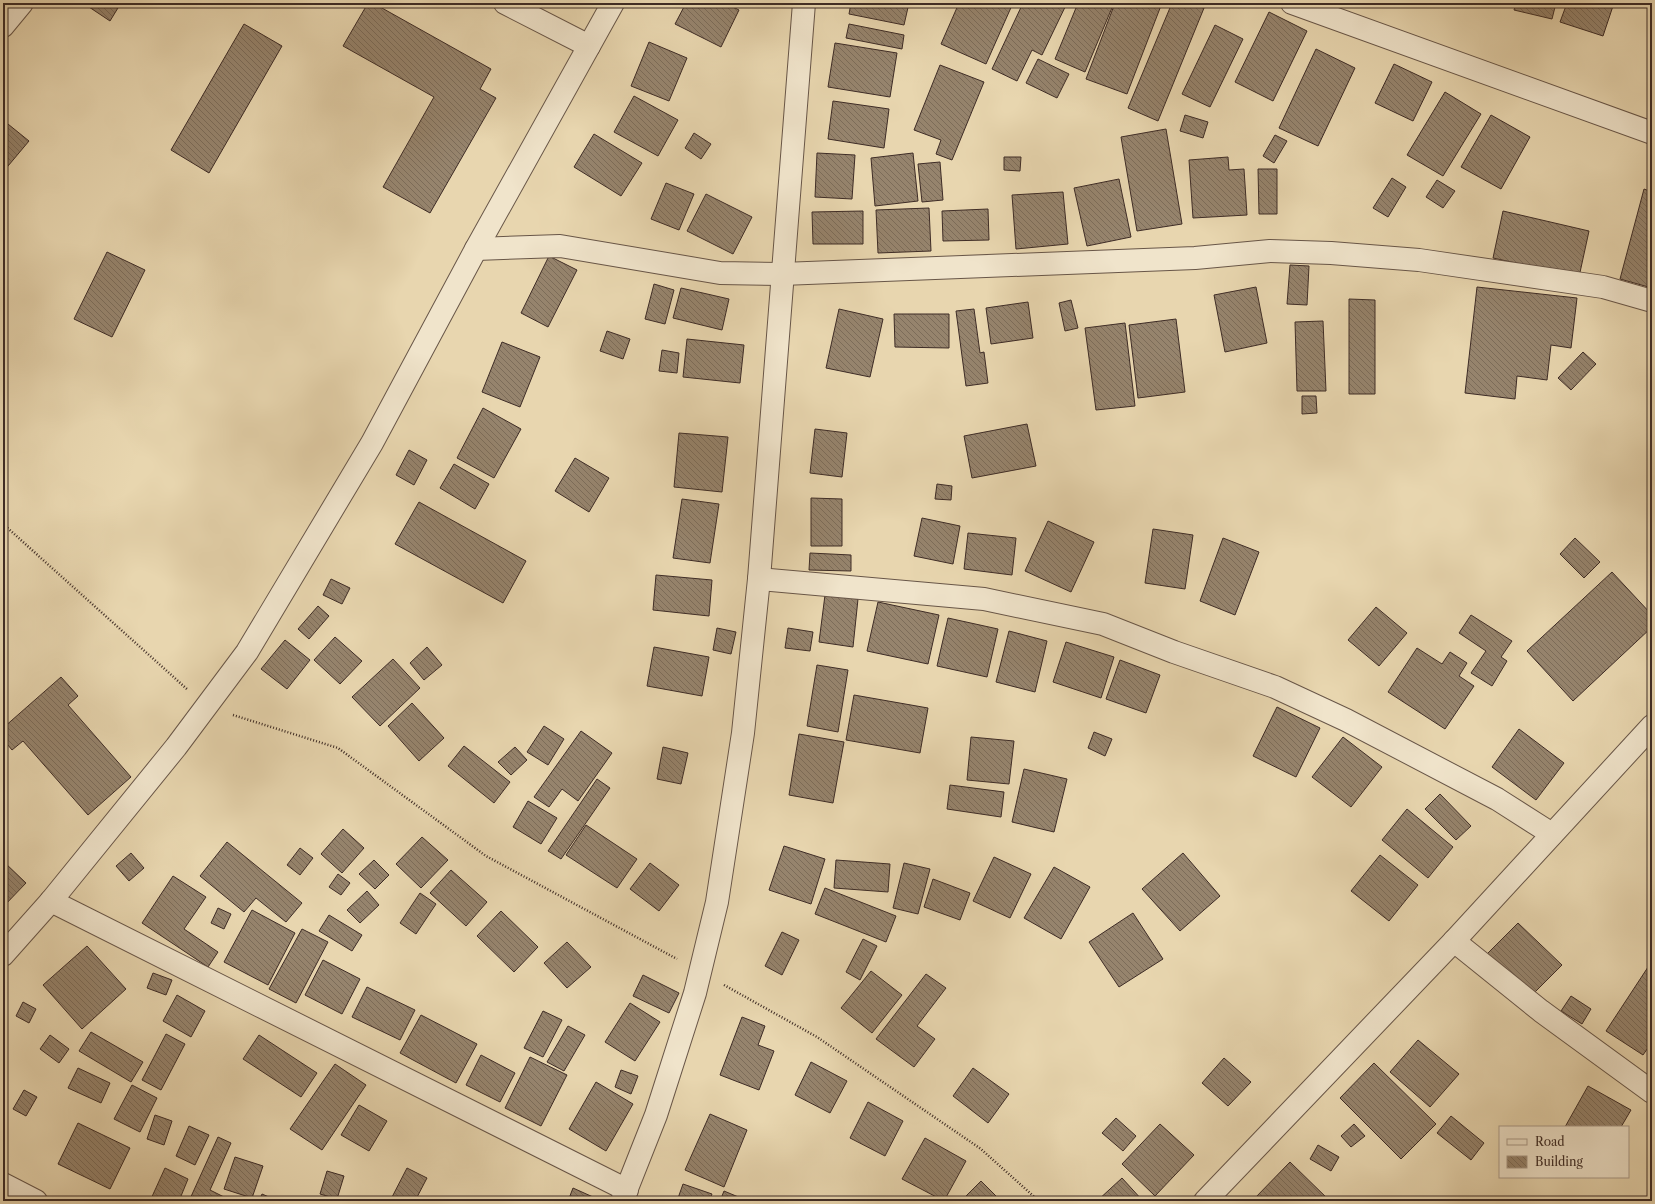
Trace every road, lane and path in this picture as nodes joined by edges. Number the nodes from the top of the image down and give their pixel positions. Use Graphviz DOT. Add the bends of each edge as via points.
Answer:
graph roads {
  1 [pos="22,3"];
  2 [pos="505,3"];
  3 [pos="613,3"];
  4 [pos="804,3"];
  5 [pos="1292,3"];
  6 [pos="3,26"];
  7 [pos="589,46"];
  8 [pos="1652,133"];
  9 [pos="476,249"];
  10 [pos="782,274"];
  11 [pos="1652,301"];
  12 [pos="3,524"];
  13 [pos="759,579"];
  14 [pos="206,706"];
  15 [pos="1652,726"];
  16 [pos="1552,834"];
  17 [pos="51,901"];
  18 [pos="1454,941"];
  19 [pos="3,955"];
  20 [pos="700,972"];
  21 [pos="1652,1092"];
  22 [pos="3,1184"];
  23 [pos="624,1195"];
  24 [pos="36,1201"];
  25 [pos="1040,1201"];
  26 [pos="1205,1201"];
  1 -- 6 [label="street"];
  2 -- 7 [label="street"];
  3 -- 7 [label="street"];
  4 -- 10 [label="street"];
  5 -- 8 [label="street"];
  7 -- 9 [label="street"];
  9 -- 10 [label="street" via="560,246 720,273"];
  9 -- 14 [label="street" via="368,450 248,652"];
  10 -- 11 [label="street" via="1195,258 1270,251 1419,260 1603,287"];
  10 -- 13 [label="street"];
  12 -- 14 [label="path"];
  13 -- 16 [label="street" via="984,599 1103,624 1275,687 1325,710 1490,795"];
  13 -- 20 [label="street" via="743,733 717,902"];
  14 -- 17 [label="street" via="176,747"];
  14 -- 20 [label="path" via="338,748 486,856"];
  15 -- 16 [label="street"];
  16 -- 18 [label="street"];
  17 -- 19 [label="street"];
  17 -- 23 [label="street"];
  18 -- 21 [label="street" via="1541,1011"];
  18 -- 26 [label="street"];
  20 -- 23 [label="street" via="656,1115"];
  20 -- 25 [label="path" via="817,1037 981,1149"];
  22 -- 24 [label="street"];
}
